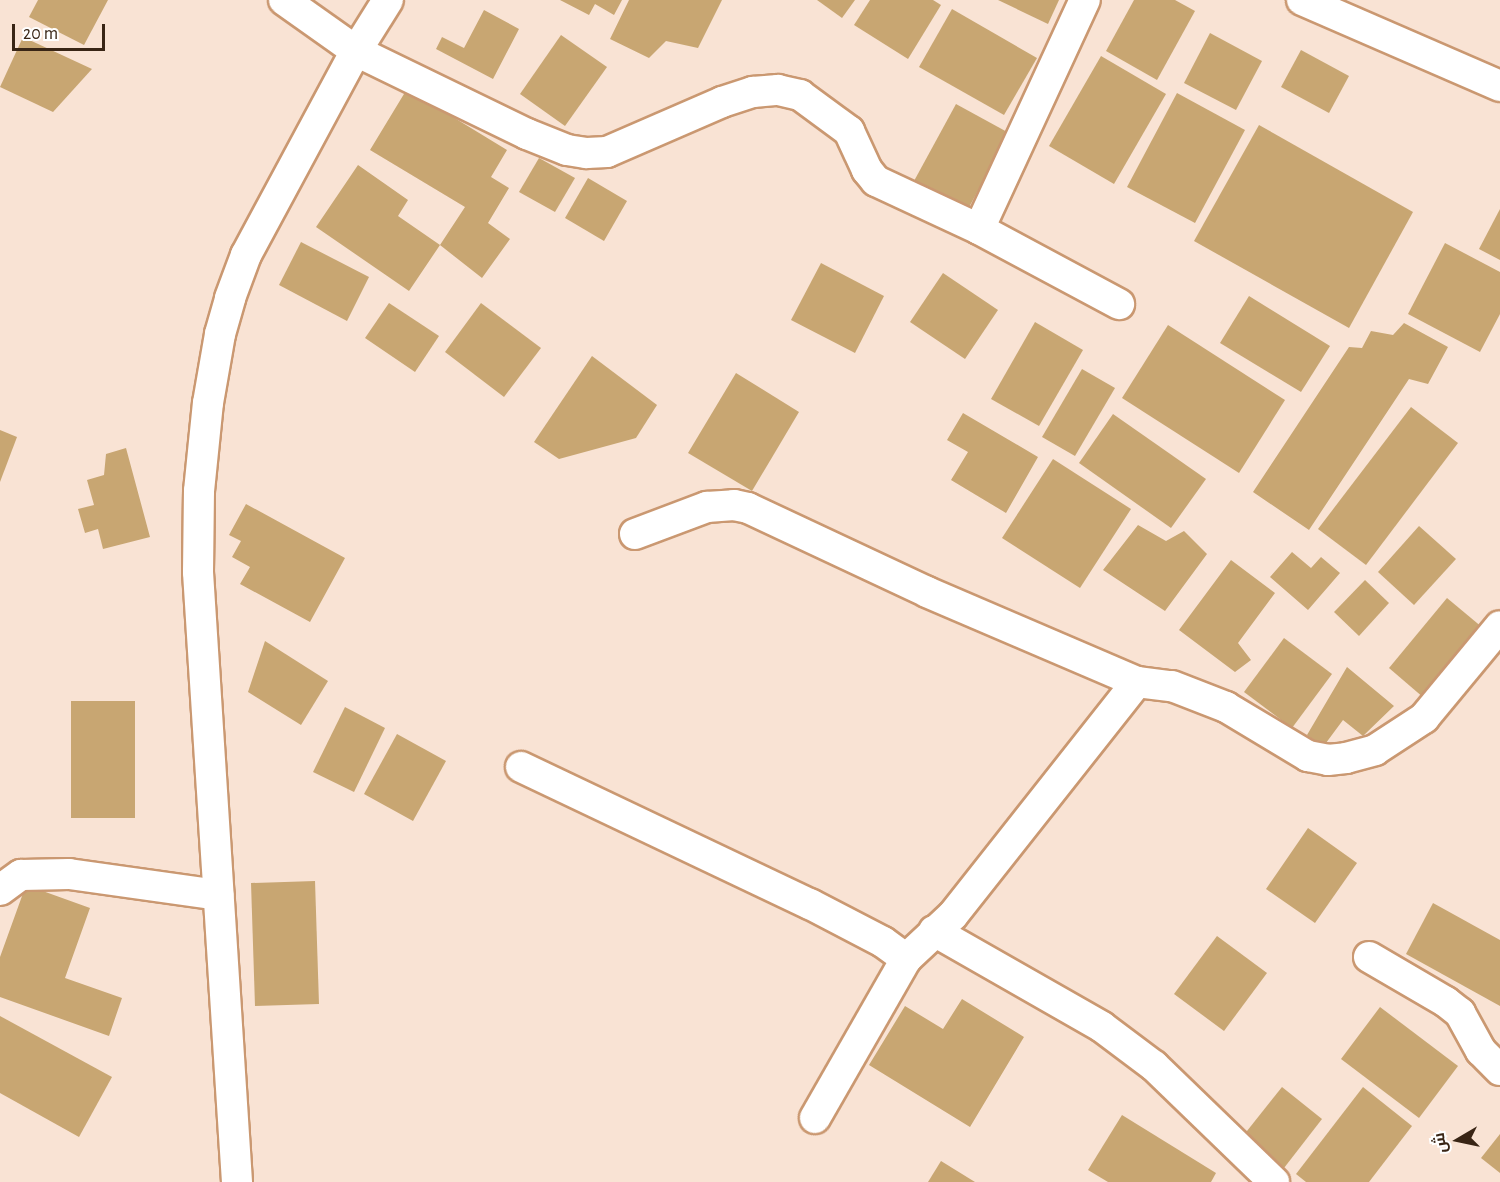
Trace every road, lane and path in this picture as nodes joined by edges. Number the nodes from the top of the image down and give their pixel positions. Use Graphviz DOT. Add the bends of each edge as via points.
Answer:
graph roads {
  1 [pos="284,0"];
  2 [pos="388,0"];
  3 [pos="1085,0"];
  4 [pos="1302,0"];
  5 [pos="356,51"];
  6 [pos="1500,86"];
  7 [pos="979,229"];
  8 [pos="1119,304"];
  9 [pos="635,534"];
  10 [pos="1500,626"];
  11 [pos="1137,682"];
  12 [pos="521,767"];
  13 [pos="0,890"];
  14 [pos="219,895"];
  15 [pos="934,931"];
  16 [pos="1369,957"];
  17 [pos="906,959"];
  18 [pos="1500,1070"];
  19 [pos="815,1118"];
  20 [pos="237,1182"];
  21 [pos="1274,1182"];
  1 -- 5 [label="street"];
  2 -- 5 [label="street"];
  3 -- 7 [label="street"];
  4 -- 6 [label="street"];
  5 -- 7 [label="street" via="527,134 567,150 587,153 607,152 753,92 778,90 800,95 849,131 876,181"];
  5 -- 14 [label="street" via="246,255 220,334 208,403 199,491 198,572"];
  7 -- 8 [label="street"];
  9 -- 11 [label="street" via="706,507 748,508 927,592"];
  10 -- 11 [label="street" via="1424,718 1375,750 1346,758 1308,756 1215,702 1172,686"];
  11 -- 15 [label="street" via="1000,858 953,915"];
  12 -- 17 [label="street" via="810,904 883,942"];
  13 -- 14 [label="street" via="21,875 69,874"];
  14 -- 20 [label="street"];
  15 -- 17 [label="street"];
  15 -- 21 [label="street" via="1102,1027 1154,1066"];
  16 -- 18 [label="street" via="1460,1013 1481,1051"];
  17 -- 19 [label="street"];
}
